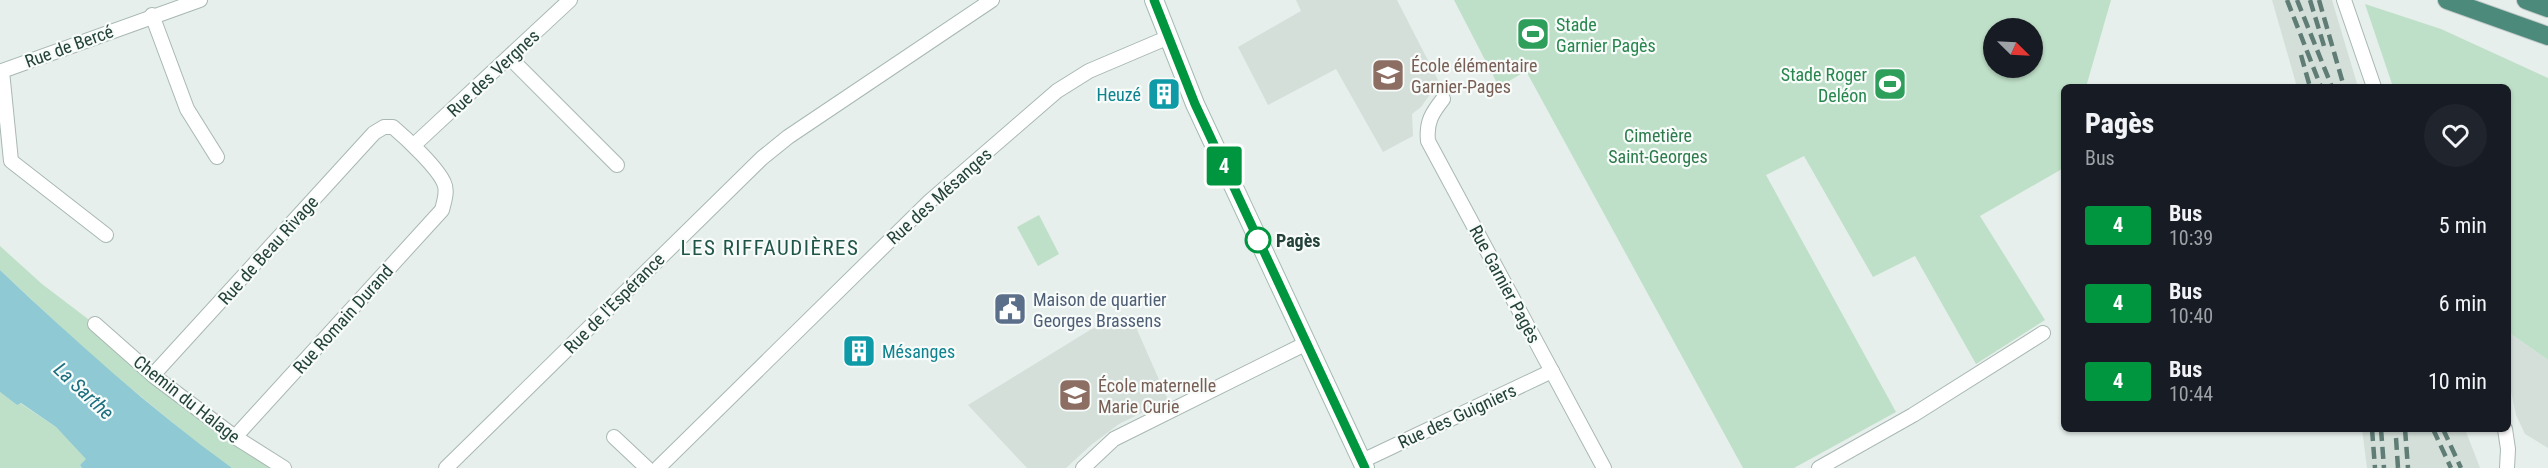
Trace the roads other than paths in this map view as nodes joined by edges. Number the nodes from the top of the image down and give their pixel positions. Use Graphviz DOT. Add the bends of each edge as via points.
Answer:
graph roads {
  1 [pos="200,0"];
  2 [pos="570,0"];
  3 [pos="992,0"];
  4 [pos="1154,0"];
  5 [pos="2344,0"];
  6 [pos="2447,0"];
  7 [pos="2526,0"];
  8 [pos="2548,8"];
  9 [pos="152,15"];
  10 [pos="2548,36"];
  11 [pos="1169,37"];
  12 [pos="510,58"];
  13 [pos="1,70"];
  14 [pos="2373,84"];
  15 [pos="1443,99"];
  16 [pos="414,146"];
  17 [pos="218,157"];
  18 [pos="617,165"];
  19 [pos="106,235"];
  20 [pos="95,324"];
  21 [pos="2043,333"];
  22 [pos="1305,344"];
  23 [pos="1552,371"];
  24 [pos="153,375"];
  25 [pos="2505,432"];
  26 [pos="235,436"];
  27 [pos="614,437"];
  28 [pos="1364,464"];
  29 [pos="284,468"];
  30 [pos="446,468"];
  31 [pos="647,468"];
  32 [pos="658,468"];
  33 [pos="1083,468"];
  34 [pos="1604,468"];
  35 [pos="1819,468"];
  36 [pos="2507,468"];
  1 -- 9 [label="street, Rue de Bercé"];
  2 -- 12 [label="street, Rue des Vergnes"];
  3 -- 30 [label="street, Rue de l'Espérance" via="788,136 762,158"];
  4 -- 11 [label="main road"];
  5 -- 14 [label="street"];
  6 -- 10 [label="highway"];
  7 -- 8 [label="highway"];
  9 -- 13 [label="street, Rue de Bercé"];
  9 -- 17 [label="street" via="187,109"];
  11 -- 22 [label="main road" via="1195,104"];
  11 -- 32 [label="street, Rue des Mésanges" via="1089,71 1057,91 930,201"];
  12 -- 16 [label="street, Rue des Vergnes"];
  12 -- 18 [label="street"];
  13 -- 19 [label="street, Rue de Bercé" via="11,162"];
  15 -- 23 [label="street, Rue Garnier Pagès" via="1429,117 1428,141"];
  16 -- 24 [label="street, Rue de Beau Rivage" via="393,127 374,133"];
  16 -- 26 [label="street, Rue Romain Durand" via="444,183 446,198 442,210"];
  20 -- 24 [label="street, Chemin du Halage"];
  21 -- 35 [label="street" via="1913,415"];
  22 -- 28 [label="main road"];
  22 -- 33 [label="street" via="1114,439"];
  23 -- 28 [label="street, Rue des Guigniers"];
  23 -- 34 [label="street, Rue Garnier Pagès"];
  24 -- 26 [label="street, Chemin du Halage"];
  25 -- 36 [label="street"];
  26 -- 29 [label="street, Chemin du Halage"];
  27 -- 31 [label="street"];
}
